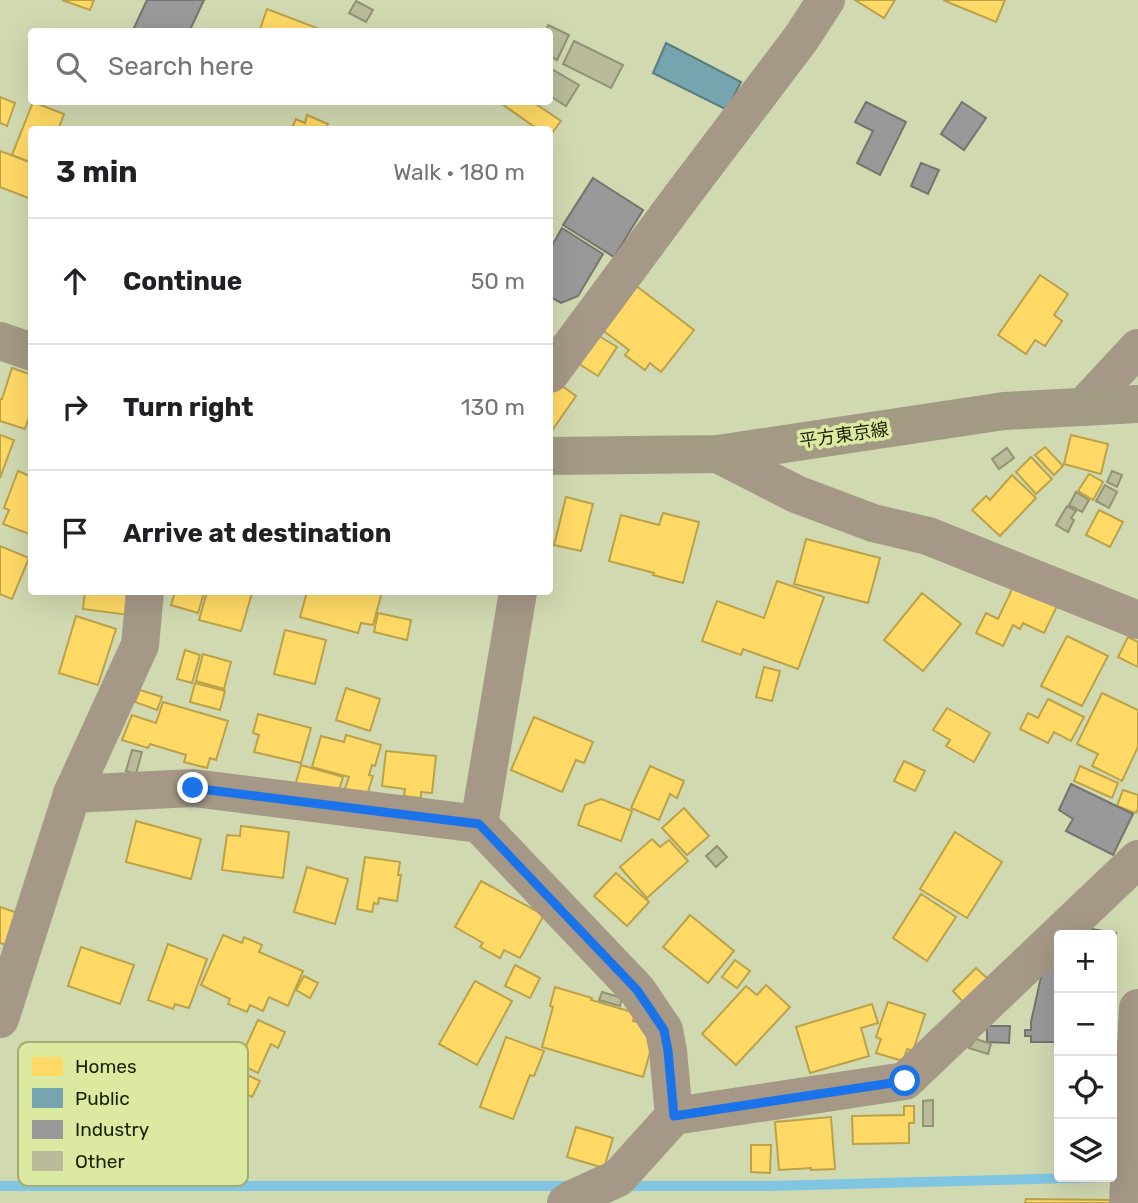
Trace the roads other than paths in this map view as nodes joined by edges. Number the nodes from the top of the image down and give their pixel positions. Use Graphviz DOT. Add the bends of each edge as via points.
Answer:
graph roads {
  1 [pos="826,0"];
  2 [pos="0,341"];
  3 [pos="1138,348"];
  4 [pos="28,351"];
  5 [pos="553,370"];
  6 [pos="1138,404"];
  7 [pos="1083,407"];
  8 [pos="718,453"];
  9 [pos="553,456"];
  10 [pos="145,595"];
  11 [pos="518,595"];
  12 [pos="1138,620"];
  13 [pos="72,794"];
  14 [pos="479,824"];
  15 [pos="1138,859"];
  16 [pos="1138,871"];
  17 [pos="1138,1008"];
  18 [pos="0,1019"];
  19 [pos="674,1116"];
  20 [pos="566,1203"];
  21 [pos="1128,1203"];
  1 -- 5 [label="street"];
  2 -- 4 [label="main road"];
  3 -- 7 [label="street"];
  6 -- 7 [label="main road, 平方東京線"];
  7 -- 8 [label="main road, 平方東京線" via="1004,411"];
  8 -- 9 [label="main road, 平方東京線"];
  8 -- 12 [label="street" via="796,494 873,523 928,536"];
  10 -- 13 [label="street" via="140,645"];
  11 -- 14 [label="street"];
  13 -- 14 [label="street" via="193,788"];
  13 -- 18 [label="street"];
  14 -- 19 [label="street" via="637,990 664,1030"];
  15 -- 16 [label="street"];
  15 -- 19 [label="street" via="905,1081"];
  17 -- 21 [label="street"];
  19 -- 20 [label="street" via="618,1178"];
}
